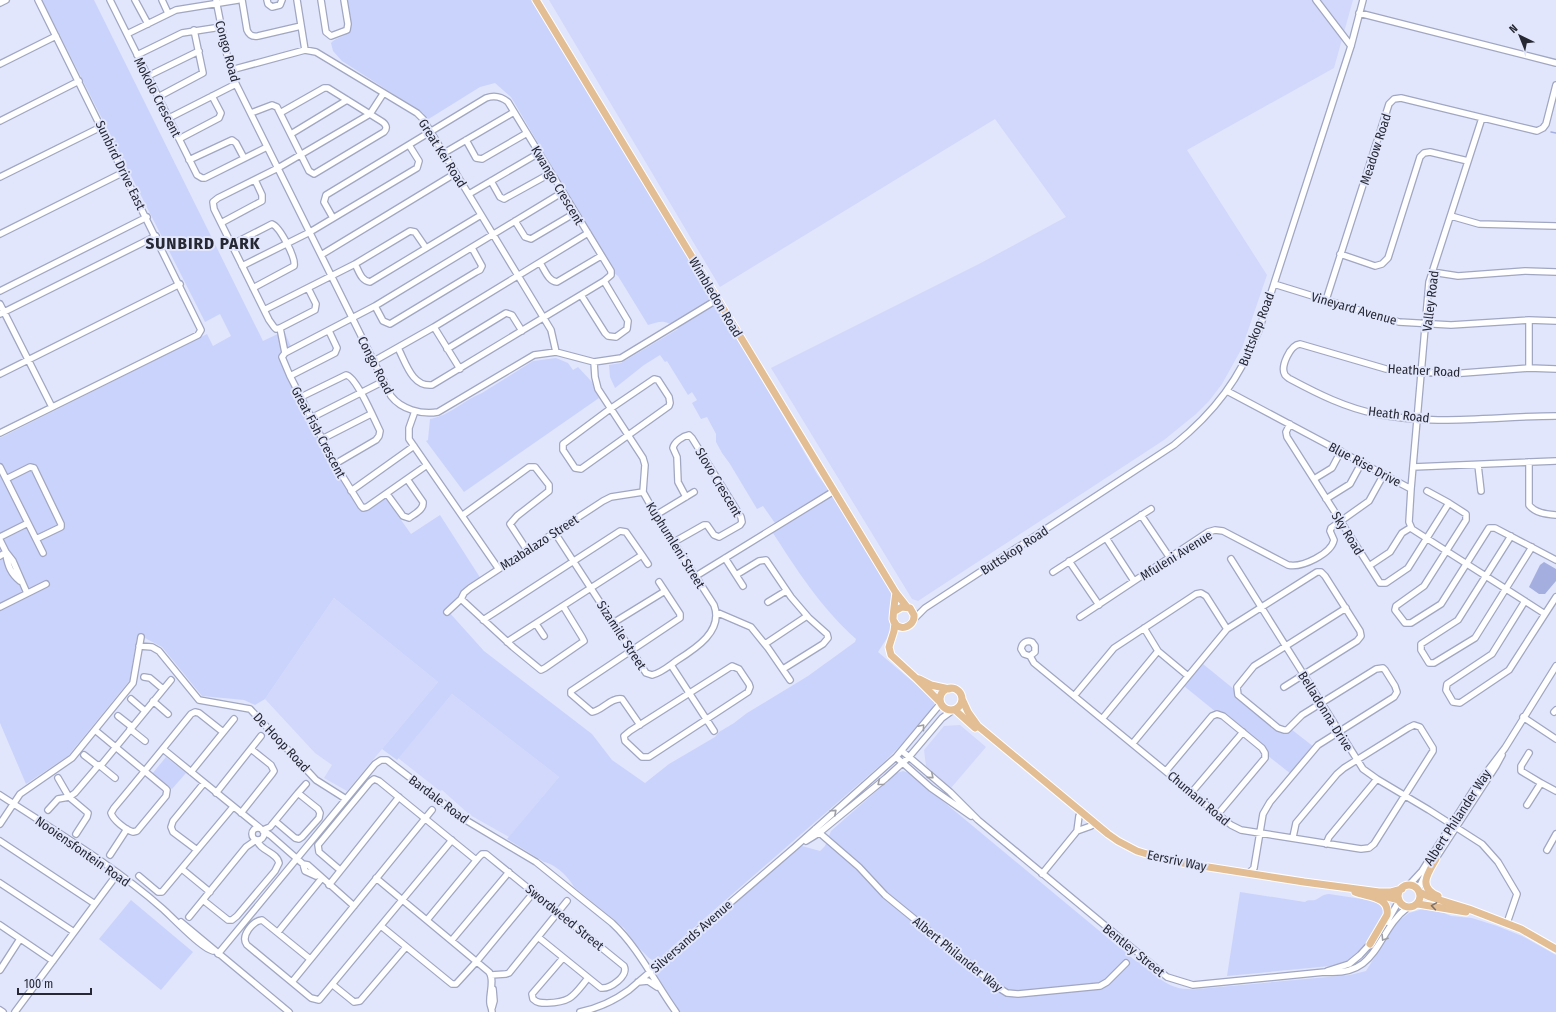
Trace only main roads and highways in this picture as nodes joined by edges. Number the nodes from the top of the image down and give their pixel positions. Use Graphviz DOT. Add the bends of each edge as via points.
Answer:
graph roads {
  1 [pos="536,0"];
  2 [pos="896,593"];
  3 [pos="909,608"];
  4 [pos="895,611"];
  5 [pos="895,623"];
  6 [pos="905,627"];
  7 [pos="891,641"];
  8 [pos="918,679"];
  9 [pos="949,689"];
  10 [pos="962,699"];
  11 [pos="941,703"];
  12 [pos="954,710"];
  13 [pos="1436,859"];
  14 [pos="1402,889"];
  15 [pos="1419,891"];
  16 [pos="1355,892"];
  17 [pos="1399,900"];
  18 [pos="1418,904"];
  19 [pos="1469,909"];
  20 [pos="1478,913"];
  21 [pos="1370,944"];
  22 [pos="1556,949"];
  1 -- 2 [label="main road, Wimbledon Road"];
  2 -- 3 [label="main road, Wimbledon Road"];
  2 -- 4 [label="main road"];
  3 -- 4 [label="main road" via="900,607"];
  3 -- 6 [label="main road" via="914,619"];
  4 -- 5 [label="main road"];
  5 -- 6 [label="main road"];
  5 -- 7 [label="main road"];
  6 -- 7 [label="main road"];
  7 -- 8 [label="main road" via="891,655"];
  8 -- 9 [label="main road"];
  8 -- 11 [label="main road"];
  9 -- 10 [label="main road" via="958,691"];
  9 -- 11 [label="main road" via="942,694"];
  10 -- 12 [label="main road" via="961,705"];
  10 -- 14 [label="main road, Eersriv Way" via="978,726 1118,841 1147,855 1170,861 1251,871 1260,876 1379,892"];
  11 -- 12 [label="main road" via="945,709"];
  12 -- 16 [label="main road, Eersriv Way" via="1091,826 1124,849 1162,863"];
  13 -- 19 [label="main road" via="1426,882 1428,889 1437,896 1459,902"];
  14 -- 15 [label="main road" via="1409,885"];
  14 -- 17 [label="main road"];
  15 -- 18 [label="main road"];
  15 -- 19 [label="main road"];
  16 -- 17 [label="main road, Eersriv Way"];
  16 -- 21 [label="main road" via="1383,901 1387,909 1387,915"];
  17 -- 18 [label="main road" via="1408,907"];
  20 -- 18 [label="main road, one-way"];
  19 -- 20 [label="main road"];
  20 -- 22 [label="main road" via="1507,923"];
}
